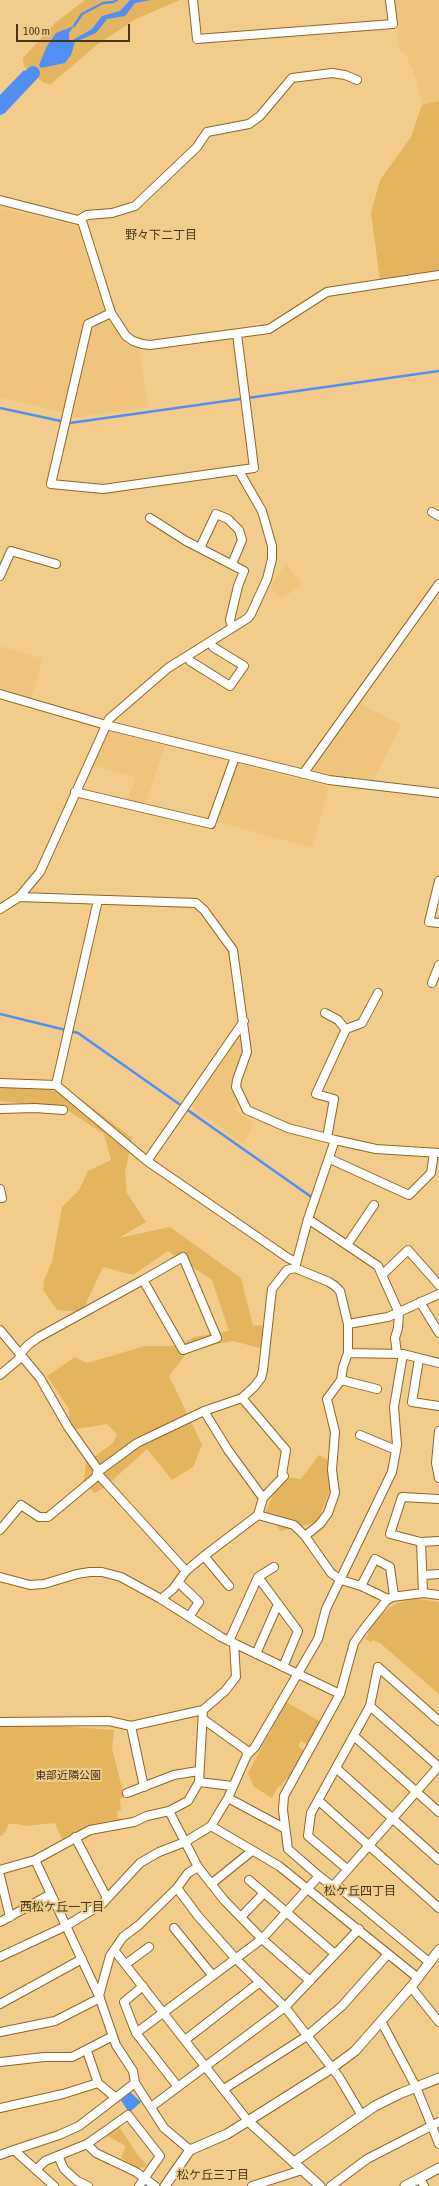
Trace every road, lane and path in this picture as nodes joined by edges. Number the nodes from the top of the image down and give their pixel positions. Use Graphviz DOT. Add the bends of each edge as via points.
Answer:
graph roads {
  1 [pos="193,0"];
  2 [pos="390,0"];
  3 [pos="357,80"];
  4 [pos="0,200"];
  5 [pos="80,219"];
  6 [pos="439,275"];
  7 [pos="112,313"];
  8 [pos="238,334"];
  9 [pos="239,471"];
  10 [pos="150,518"];
  11 [pos="200,548"];
  12 [pos="56,564"];
  13 [pos="232,564"];
  14 [pos="0,576"];
  15 [pos="439,584"];
  16 [pos="232,626"];
  17 [pos="210,642"];
  18 [pos="187,656"];
  19 [pos="0,694"];
  20 [pos="106,725"];
  21 [pos="235,757"];
  22 [pos="303,774"];
  23 [pos="75,792"];
  24 [pos="439,793"];
  25 [pos="439,881"];
  26 [pos="19,897"];
  27 [pos="98,900"];
  28 [pos="0,909"];
  29 [pos="439,923"];
  30 [pos="439,965"];
  31 [pos="432,983"];
  32 [pos="378,993"];
  33 [pos="325,1013"];
  34 [pos="244,1021"];
  35 [pos="346,1030"];
  36 [pos="0,1083"];
  37 [pos="56,1085"];
  38 [pos="0,1109"];
  39 [pos="63,1110"];
  40 [pos="331,1139"];
  41 [pos="436,1153"];
  42 [pos="330,1158"];
  43 [pos="147,1161"];
  44 [pos="0,1189"];
  45 [pos="0,1198"];
  46 [pos="374,1205"];
  47 [pos="308,1219"];
  48 [pos="347,1245"];
  49 [pos="296,1265"];
  50 [pos="382,1275"];
  51 [pos="143,1280"];
  52 [pos="439,1285"];
  53 [pos="439,1294"];
  54 [pos="420,1302"];
  55 [pos="399,1313"];
  56 [pos="348,1324"];
  57 [pos="0,1330"];
  58 [pos="439,1332"];
  59 [pos="348,1353"];
  60 [pos="20,1354"];
  61 [pos="400,1354"];
  62 [pos="418,1359"];
  63 [pos="439,1363"];
  64 [pos="0,1374"];
  65 [pos="341,1380"];
  66 [pos="377,1389"];
  67 [pos="242,1398"];
  68 [pos="439,1406"];
  69 [pos="204,1411"];
  70 [pos="439,1431"];
  71 [pos="360,1435"];
  72 [pos="396,1450"];
  73 [pos="98,1472"];
  74 [pos="439,1478"];
  75 [pos="263,1498"];
  76 [pos="439,1499"];
  77 [pos="258,1515"];
  78 [pos="0,1530"];
  79 [pos="305,1536"];
  80 [pos="439,1541"];
  81 [pos="421,1542"];
  82 [pos="204,1556"];
  83 [pos="274,1567"];
  84 [pos="186,1571"];
  85 [pos="439,1574"];
  86 [pos="424,1575"];
  87 [pos="0,1577"];
  88 [pos="258,1577"];
  89 [pos="341,1580"];
  90 [pos="179,1583"];
  91 [pos="229,1586"];
  92 [pos="361,1586"];
  93 [pos="423,1592"];
  94 [pos="439,1595"];
  95 [pos="391,1598"];
  96 [pos="161,1599"];
  97 [pos="278,1604"];
  98 [pos="189,1617"];
  99 [pos="232,1642"];
  100 [pos="256,1654"];
  101 [pos="283,1667"];
  102 [pos="298,1675"];
  103 [pos="340,1694"];
  104 [pos="370,1706"];
  105 [pos="203,1710"];
  106 [pos="203,1719"];
  107 [pos="0,1722"];
  108 [pos="439,1722"];
  109 [pos="132,1726"];
  110 [pos="354,1736"];
  111 [pos="247,1755"];
  112 [pos="439,1767"];
  113 [pos="336,1768"];
  114 [pos="198,1771"];
  115 [pos="199,1782"];
  116 [pos="232,1786"];
  117 [pos="144,1787"];
  118 [pos="416,1792"];
  119 [pos="127,1793"];
  120 [pos="228,1798"];
  121 [pos="319,1801"];
  122 [pos="168,1811"];
  123 [pos="439,1812"];
  124 [pos="393,1818"];
  125 [pos="211,1826"];
  126 [pos="284,1828"];
  127 [pos="75,1837"];
  128 [pos="185,1842"];
  129 [pos="368,1845"];
  130 [pos="252,1850"];
  131 [pos="35,1860"];
  132 [pos="439,1860"];
  133 [pos="198,1867"];
  134 [pos="347,1869"];
  135 [pos="0,1870"];
  136 [pos="0,1876"];
  137 [pos="319,1876"];
  138 [pos="249,1880"];
  139 [pos="211,1884"];
  140 [pos="335,1884"];
  141 [pos="177,1888"];
  142 [pos="308,1889"];
  143 [pos="264,1893"];
  144 [pos="51,1894"];
  145 [pos="107,1898"];
  146 [pos="439,1908"];
  147 [pos="286,1913"];
  148 [pos="10,1917"];
  149 [pos="241,1917"];
  150 [pos="0,1922"];
  151 [pos="66,1926"];
  152 [pos="174,1928"];
  153 [pos="358,1929"];
  154 [pos="262,1939"];
  155 [pos="149,1947"];
  156 [pos="114,1950"];
  157 [pos="439,1950"];
  158 [pos="335,1954"];
  159 [pos="388,1954"];
  160 [pos="0,1957"];
  161 [pos="82,1959"];
  162 [pos="236,1959"];
  163 [pos="430,1963"];
  164 [pos="126,1964"];
  165 [pos="213,1976"];
  166 [pos="418,1978"];
  167 [pos="310,1981"];
  168 [pos="260,1982"];
  169 [pos="143,1986"];
  170 [pos="411,1986"];
  171 [pos="100,1997"];
  172 [pos="0,2004"];
  173 [pos="285,2007"];
  174 [pos="164,2013"];
  175 [pos="438,2019"];
  176 [pos="381,2021"];
  177 [pos="0,2032"];
  178 [pos="136,2034"];
  179 [pos="113,2036"];
  180 [pos="307,2036"];
  181 [pos="185,2040"];
  182 [pos="87,2050"];
  183 [pos="0,2062"];
  184 [pos="205,2066"];
  185 [pos="332,2068"];
  186 [pos="439,2078"];
  187 [pos="98,2083"];
  188 [pos="135,2083"];
  189 [pos="178,2087"];
  190 [pos="416,2087"];
  191 [pos="224,2089"];
  192 [pos="116,2098"];
  193 [pos="151,2107"];
  194 [pos="0,2108"];
  195 [pos="362,2114"];
  196 [pos="248,2121"];
  197 [pos="435,2124"];
  198 [pos="86,2144"];
  199 [pos="439,2144"];
  200 [pos="14,2150"];
  201 [pos="190,2150"];
  202 [pos="0,2155"];
  203 [pos="58,2156"];
  204 [pos="294,2162"];
  205 [pos="439,2168"];
  206 [pos="36,2170"];
  207 [pos="302,2170"];
  208 [pos="144,2178"];
  209 [pos="420,2178"];
  210 [pos="54,2186"];
  211 [pos="88,2186"];
  212 [pos="138,2186"];
  213 [pos="155,2186"];
  214 [pos="165,2186"];
  215 [pos="252,2186"];
  216 [pos="320,2186"];
  217 [pos="331,2186"];
  218 [pos="405,2186"];
  219 [pos="424,2186"];
  1 -- 2 [label="street" via="197,39 393,24"];
  3 -- 5 [label="street" via="332,73 292,78 260,116 249,124 207,132 197,147 135,206 112,214 86,215"];
  4 -- 5 [label="street"];
  5 -- 7 [label="street"];
  6 -- 8 [label="street" via="327,292 276,326"];
  7 -- 8 [label="street" via="126,336 142,344"];
  7 -- 9 [label="street" via="88,324 51,484 103,489"];
  8 -- 9 [label="street" via="254,468"];
  9 -- 16 [label="street" via="265,518 272,555 267,579 251,614"];
  10 -- 11 [label="street"];
  11 -- 13 [label="street"];
  11 -- 13 [label="street" via="216,514 228,519 239,530 242,540"];
  12 -- 14 [label="street" via="11,551"];
  13 -- 16 [label="street" via="244,571 230,620"];
  15 -- 22 [label="street"];
  16 -- 17 [label="street"];
  17 -- 18 [label="street"];
  17 -- 18 [label="street" via="213,647 244,666 230,686 190,661"];
  18 -- 20 [label="street" via="152,681 109,719"];
  19 -- 20 [label="street"];
  20 -- 21 [label="street"];
  20 -- 23 [label="street"];
  21 -- 22 [label="street"];
  21 -- 23 [label="street" via="211,824"];
  22 -- 24 [label="street" via="353,784"];
  23 -- 26 [label="street" via="40,872"];
  25 -- 29 [label="street" via="428,922"];
  26 -- 27 [label="street"];
  26 -- 28 [label="street"];
  27 -- 34 [label="street" via="192,902 204,910 233,950"];
  27 -- 37 [label="street"];
  30 -- 31 [label="street"];
  32 -- 35 [label="street" via="362,1023"];
  33 -- 35 [label="street" via="338,1020"];
  34 -- 40 [label="street" via="247,1052 236,1087 247,1110 288,1128"];
  34 -- 43 [label="street"];
  35 -- 40 [label="street" via="316,1094 334,1100"];
  36 -- 37 [label="street"];
  37 -- 43 [label="street"];
  38 -- 39 [label="street"];
  40 -- 41 [label="street" via="376,1149"];
  40 -- 42 [label="street"];
  41 -- 42 [label="street" via="431,1174 409,1195"];
  42 -- 47 [label="street"];
  43 -- 49 [label="street"];
  44 -- 45 [label="street"];
  46 -- 48 [label="street"];
  47 -- 48 [label="street"];
  47 -- 49 [label="street"];
  48 -- 50 [label="street" via="378,1266"];
  49 -- 56 [label="street" via="330,1282 340,1291"];
  49 -- 67 [label="street" via="287,1270 272,1289 261,1378"];
  50 -- 52 [label="street" via="408,1250"];
  50 -- 55 [label="street"];
  51 -- 51 [label="street" via="183,1350 217,1338 183,1257"];
  51 -- 60 [label="street" via="39,1337"];
  53 -- 54 [label="street"];
  54 -- 55 [label="street"];
  54 -- 58 [label="street"];
  55 -- 56 [label="street"];
  55 -- 61 [label="street" via="395,1338"];
  56 -- 59 [label="street"];
  57 -- 60 [label="street"];
  59 -- 61 [label="street"];
  59 -- 65 [label="street"];
  60 -- 64 [label="street" via="19,1359"];
  60 -- 73 [label="street" via="40,1378"];
  61 -- 62 [label="street"];
  61 -- 72 [label="street" via="394,1407"];
  62 -- 63 [label="street"];
  62 -- 68 [label="street" via="412,1402"];
  65 -- 66 [label="street"];
  65 -- 79 [label="street" via="327,1399 335,1432 332,1470 335,1493 320,1524"];
  67 -- 69 [label="street"];
  67 -- 75 [label="street" via="286,1450 282,1474 284,1476"];
  69 -- 73 [label="street" via="137,1443"];
  69 -- 75 [label="street" via="228,1450"];
  70 -- 74 [label="street" via="436,1463"];
  71 -- 72 [label="street"];
  72 -- 89 [label="street" via="392,1472"];
  73 -- 78 [label="street" via="95,1478 48,1517 39,1517 21,1505"];
  73 -- 84 [label="street"];
  75 -- 77 [label="street"];
  76 -- 81 [label="street" via="402,1497 390,1534"];
  77 -- 79 [label="street" via="294,1525"];
  77 -- 82 [label="street"];
  79 -- 89 [label="street" via="331,1573"];
  80 -- 81 [label="street"];
  81 -- 86 [label="street"];
  82 -- 84 [label="street"];
  82 -- 91 [label="street"];
  83 -- 88 [label="street"];
  84 -- 90 [label="street"];
  85 -- 86 [label="street"];
  86 -- 93 [label="street"];
  87 -- 96 [label="street" via="30,1585 44,1584 77,1574 102,1572 120,1577"];
  88 -- 97 [label="street"];
  88 -- 99 [label="street"];
  89 -- 92 [label="street"];
  89 -- 102 [label="street" via="326,1609 318,1639"];
  90 -- 96 [label="street"];
  90 -- 98 [label="street" via="199,1602"];
  92 -- 95 [label="street"];
  92 -- 95 [label="street" via="376,1559 390,1567"];
  93 -- 94 [label="street"];
  93 -- 95 [label="street"];
  95 -- 103 [label="street" via="354,1643"];
  96 -- 98 [label="street"];
  97 -- 100 [label="street"];
  97 -- 101 [label="street" via="298,1631"];
  98 -- 99 [label="street"];
  99 -- 100 [label="street"];
  99 -- 105 [label="street" via="236,1677 226,1691"];
  100 -- 101 [label="street"];
  101 -- 102 [label="street"];
  102 -- 103 [label="street"];
  102 -- 111 [label="street" via="255,1747"];
  103 -- 126 [label="street" via="284,1796"];
  104 -- 108 [label="street" via="378,1668"];
  104 -- 110 [label="street"];
  104 -- 112 [label="street"];
  105 -- 106 [label="street"];
  105 -- 109 [label="street"];
  106 -- 111 [label="street" via="246,1750"];
  106 -- 114 [label="street"];
  107 -- 109 [label="street" via="109,1721"];
  109 -- 117 [label="street"];
  110 -- 113 [label="street"];
  110 -- 118 [label="street"];
  111 -- 116 [label="street"];
  112 -- 118 [label="street"];
  113 -- 121 [label="street"];
  113 -- 124 [label="street"];
  114 -- 115 [label="street"];
  114 -- 117 [label="street" via="174,1775"];
  115 -- 116 [label="street"];
  115 -- 122 [label="street" via="188,1801"];
  116 -- 120 [label="street"];
  117 -- 119 [label="street"];
  118 -- 123 [label="street"];
  118 -- 124 [label="street"];
  120 -- 125 [label="street"];
  120 -- 126 [label="street"];
  121 -- 129 [label="street"];
  121 -- 134 [label="street" via="310,1813 308,1836"];
  122 -- 127 [label="street" via="134,1822 97,1828"];
  122 -- 128 [label="street"];
  124 -- 129 [label="street"];
  124 -- 132 [label="street"];
  125 -- 128 [label="street"];
  125 -- 130 [label="street"];
  126 -- 137 [label="street" via="288,1849"];
  127 -- 131 [label="street"];
  127 -- 145 [label="street"];
  128 -- 133 [label="street"];
  128 -- 145 [label="street" via="140,1863"];
  129 -- 134 [label="street"];
  129 -- 146 [label="street"];
  130 -- 139 [label="street"];
  130 -- 142 [label="street" via="279,1866"];
  131 -- 135 [label="street"];
  131 -- 144 [label="street"];
  133 -- 139 [label="street"];
  133 -- 141 [label="street" via="188,1873"];
  134 -- 140 [label="street"];
  136 -- 148 [label="street"];
  137 -- 140 [label="street" via="331,1885"];
  137 -- 142 [label="street"];
  138 -- 143 [label="street"];
  139 -- 149 [label="street"];
  140 -- 163 [label="street"];
  141 -- 156 [label="street" via="123,1937"];
  141 -- 162 [label="street"];
  142 -- 147 [label="street"];
  142 -- 153 [label="street"];
  143 -- 147 [label="street"];
  143 -- 149 [label="street"];
  144 -- 148 [label="street"];
  144 -- 151 [label="street"];
  145 -- 151 [label="street" via="102,1904"];
  147 -- 154 [label="street"];
  147 -- 158 [label="street"];
  148 -- 150 [label="street"];
  149 -- 154 [label="street"];
  151 -- 160 [label="street"];
  151 -- 161 [label="street"];
  152 -- 165 [label="street"];
  153 -- 158 [label="street"];
  153 -- 159 [label="street"];
  154 -- 162 [label="street"];
  154 -- 167 [label="street"];
  155 -- 164 [label="street"];
  156 -- 164 [label="street"];
  156 -- 171 [label="street" via="110,1956"];
  157 -- 163 [label="street"];
  158 -- 167 [label="street"];
  159 -- 166 [label="street"];
  159 -- 180 [label="street" via="342,2006"];
  161 -- 171 [label="street"];
  161 -- 172 [label="street"];
  162 -- 165 [label="street"];
  162 -- 168 [label="street"];
  163 -- 166 [label="street"];
  164 -- 169 [label="street"];
  165 -- 174 [label="street"];
  166 -- 170 [label="street"];
  167 -- 173 [label="street"];
  168 -- 173 [label="street"];
  168 -- 181 [label="street"];
  169 -- 174 [label="street"];
  169 -- 178 [label="street" via="124,2002"];
  170 -- 175 [label="street"];
  170 -- 176 [label="street"];
  171 -- 177 [label="street" via="55,2020"];
  171 -- 179 [label="street"];
  173 -- 180 [label="street"];
  173 -- 184 [label="street"];
  174 -- 178 [label="street"];
  174 -- 181 [label="street"];
  176 -- 185 [label="street" via="354,2051"];
  176 -- 190 [label="street"];
  178 -- 189 [label="street"];
  179 -- 182 [label="street"];
  179 -- 188 [label="street" via="133,2071"];
  180 -- 185 [label="street"];
  180 -- 191 [label="street"];
  181 -- 184 [label="street"];
  182 -- 183 [label="street" via="72,2057"];
  182 -- 187 [label="street"];
  184 -- 189 [label="street"];
  184 -- 191 [label="street"];
  185 -- 195 [label="street"];
  185 -- 196 [label="street"];
  186 -- 190 [label="street"];
  187 -- 192 [label="street"];
  187 -- 194 [label="street" via="63,2094"];
  188 -- 192 [label="street"];
  188 -- 193 [label="street"];
  189 -- 193 [label="street"];
  190 -- 195 [label="street"];
  190 -- 197 [label="street"];
  191 -- 196 [label="street"];
  192 -- 200 [label="street" via="79,2126"];
  193 -- 201 [label="street" via="164,2128"];
  195 -- 204 [label="street"];
  196 -- 201 [label="street" via="227,2134"];
  196 -- 204 [label="street"];
  197 -- 199 [label="street"];
  197 -- 217 [label="street" via="367,2159"];
  198 -- 203 [label="street"];
  198 -- 208 [label="street" via="96,2153"];
  198 -- 208 [label="street" via="128,2115 160,2156"];
  200 -- 202 [label="street"];
  200 -- 206 [label="street"];
  201 -- 214 [label="street"];
  203 -- 206 [label="street" via="45,2161"];
  203 -- 211 [label="street" via="64,2169"];
  204 -- 207 [label="street"];
  205 -- 209 [label="street"];
  206 -- 210 [label="street"];
  207 -- 215 [label="street"];
  207 -- 216 [label="street"];
  208 -- 212 [label="street"];
  208 -- 213 [label="street"];
  209 -- 218 [label="street"];
  209 -- 219 [label="street"];
}
